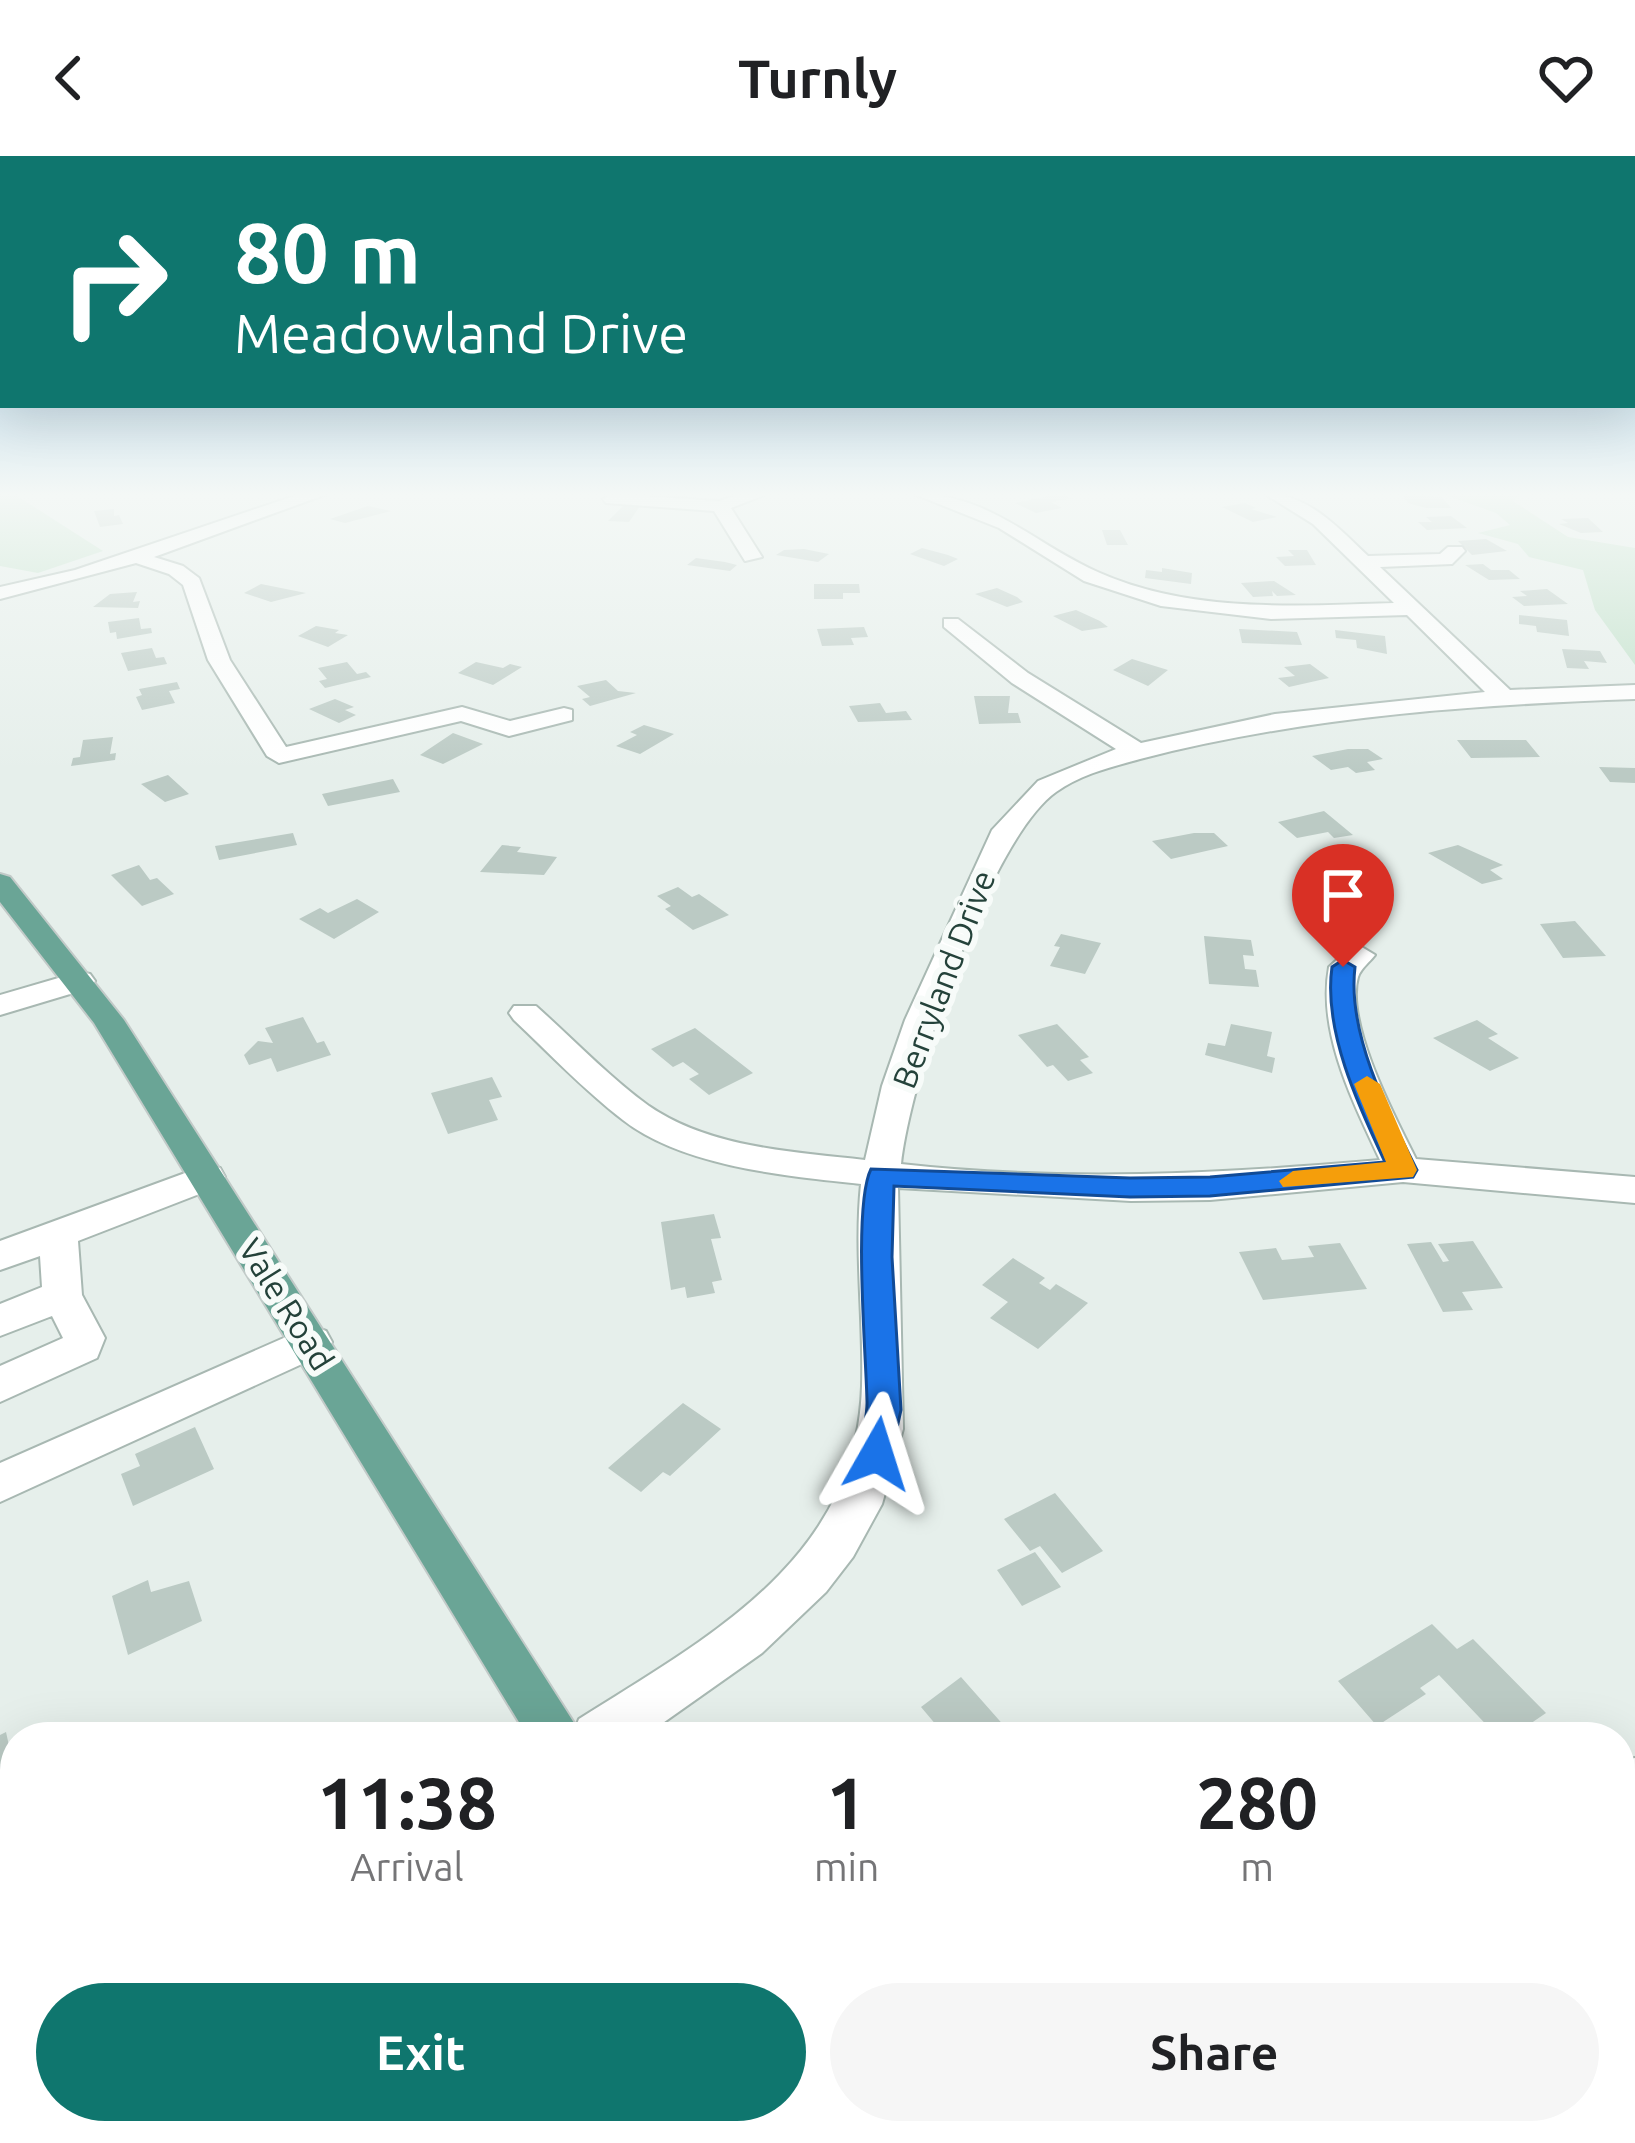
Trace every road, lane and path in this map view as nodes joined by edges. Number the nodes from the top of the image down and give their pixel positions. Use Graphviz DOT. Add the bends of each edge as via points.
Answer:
graph roads {
  1 [pos="37,587"];
  2 [pos="194,587"];
  3 [pos="1121,587"];
  4 [pos="1386,587"];
  5 [pos="0,593"];
  6 [pos="1409,609"];
  7 [pos="951,623"];
  8 [pos="1635,692"];
  9 [pos="1504,697"];
  10 [pos="564,715"];
  11 [pos="1138,752"];
  12 [pos="0,883"];
  13 [pos="1360,955"];
  14 [pos="79,981"];
  15 [pos="0,1005"];
  16 [pos="526,1013"];
  17 [pos="1403,1170"];
  18 [pos="881,1176"];
  19 [pos="207,1177"];
  20 [pos="1635,1190"];
  21 [pos="58,1234"];
  22 [pos="0,1256"];
  23 [pos="62,1295"];
  24 [pos="0,1321"];
  25 [pos="311,1342"];
  26 [pos="0,1385"];
  27 [pos="0,1484"];
  28 [pos="548,1722"];
  29 [pos="620,1722"];
  1 -- 5 [label="street"];
  2 -- 10 [label="street" via="219,660 279,756 462,714 508,730"];
  3 -- 6 [label="street" via="1270,614"];
  4 -- 6 [label="street"];
  6 -- 9 [label="street"];
  7 -- 11 [label="street" via="1020,678"];
  8 -- 9 [label="street, Berryland Drive"];
  9 -- 11 [label="street, Berryland Drive" via="1334,712"];
  11 -- 18 [label="street, Berryland Drive" via="1057,780 1001,835 904,1064"];
  12 -- 14 [label="main road, Vale Road"];
  13 -- 17 [label="street" via="1343,967 1339,1000"];
  14 -- 15 [label="street"];
  14 -- 19 [label="main road, Vale Road"];
  16 -- 18 [label="street" via="623,1104 675,1134 764,1161"];
  17 -- 18 [label="street" via="1130,1188"];
  17 -- 20 [label="street"];
  18 -- 29 [label="street, Berryland Drive" via="884,1410 860,1502 800,1590"];
  19 -- 21 [label="street"];
  19 -- 25 [label="main road, Vale Road"];
  21 -- 22 [label="street"];
  21 -- 23 [label="street"];
  23 -- 24 [label="street"];
  23 -- 26 [label="street" via="82,1348"];
  25 -- 27 [label="street"];
  25 -- 28 [label="main road, Vale Road"];
}
